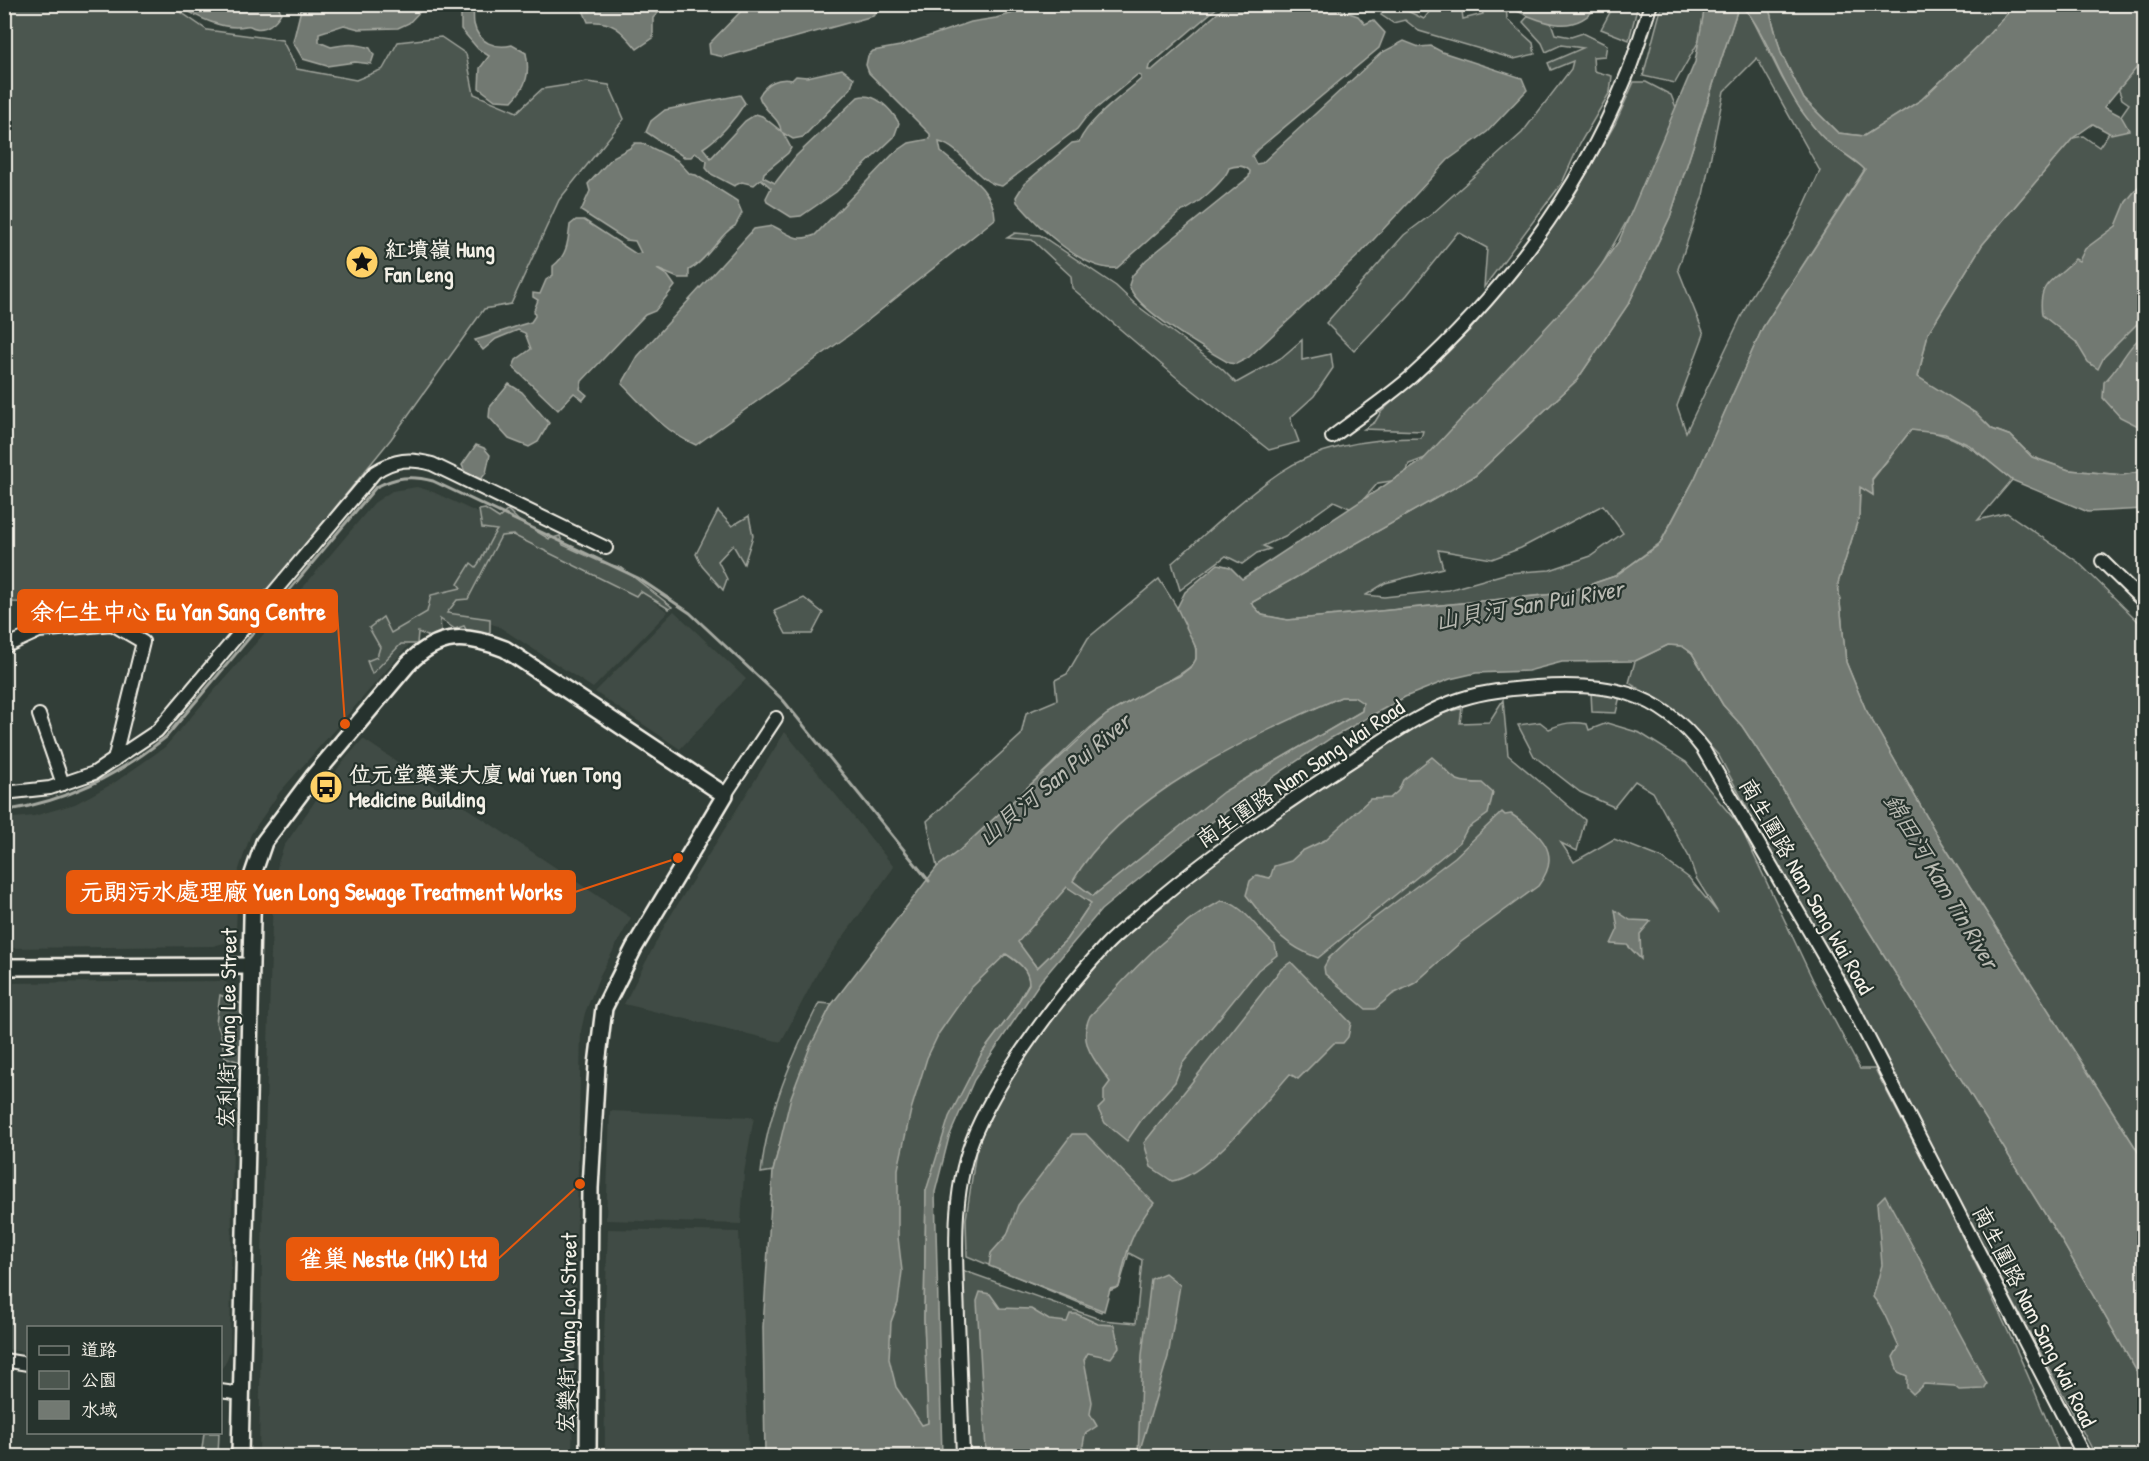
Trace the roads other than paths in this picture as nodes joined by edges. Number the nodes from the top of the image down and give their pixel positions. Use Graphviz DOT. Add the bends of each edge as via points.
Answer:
graph roads {
  1 [pos="1651,4"];
  2 [pos="1332,438"];
  3 [pos="606,548"];
  4 [pos="2102,561"];
  5 [pos="2145,602"];
  6 [pos="4,647"];
  7 [pos="39,715"];
  8 [pos="776,718"];
  9 [pos="114,760"];
  10 [pos="63,784"];
  11 [pos="4,793"];
  12 [pos="725,795"];
  13 [pos="250,966"];
  14 [pos="4,967"];
  15 [pos="4,1360"];
  16 [pos="27,1364"];
  17 [pos="222,1391"];
  18 [pos="242,1394"];
  19 [pos="240,1456"];
  20 [pos="588,1456"];
  21 [pos="963,1456"];
  22 [pos="2084,1456"];
  1 -- 2 [label="street" via="1612,107 1541,233 1465,325 1410,377"];
  3 -- 9 [label="street" via="432,464 395,461 375,472 172,717"];
  4 -- 5 [label="street"];
  6 -- 9 [label="street" via="39,631 112,624 143,642"];
  7 -- 10 [label="street"];
  8 -- 12 [label="street, 宏樂街 Wang Lok Street"];
  9 -- 10 [label="street" via="94,773"];
  10 -- 11 [label="street"];
  12 -- 13 [label="street, 宏利街 Wang Lee Street" via="505,649 469,637 435,643 408,664 264,842 253,874"];
  12 -- 20 [label="street, 宏樂街 Wang Lok Street" via="634,948 604,1008 590,1188"];
  13 -- 14 [label="street"];
  13 -- 18 [label="street, 宏利街 Wang Lee Street"];
  15 -- 16 [label="street"];
  17 -- 18 [label="street"];
  18 -- 19 [label="street, 宏利街 Wang Lee Street"];
  21 -- 22 [label="street, 南生圍路 Nam Sang Wai Road" via="957,1268 960,1184 970,1144 988,1107 1039,1028 1106,945 1174,885 1287,802 1427,713 1462,698 1515,688 1586,685 1651,701 1690,730 1703,749 1843,989"];
}
